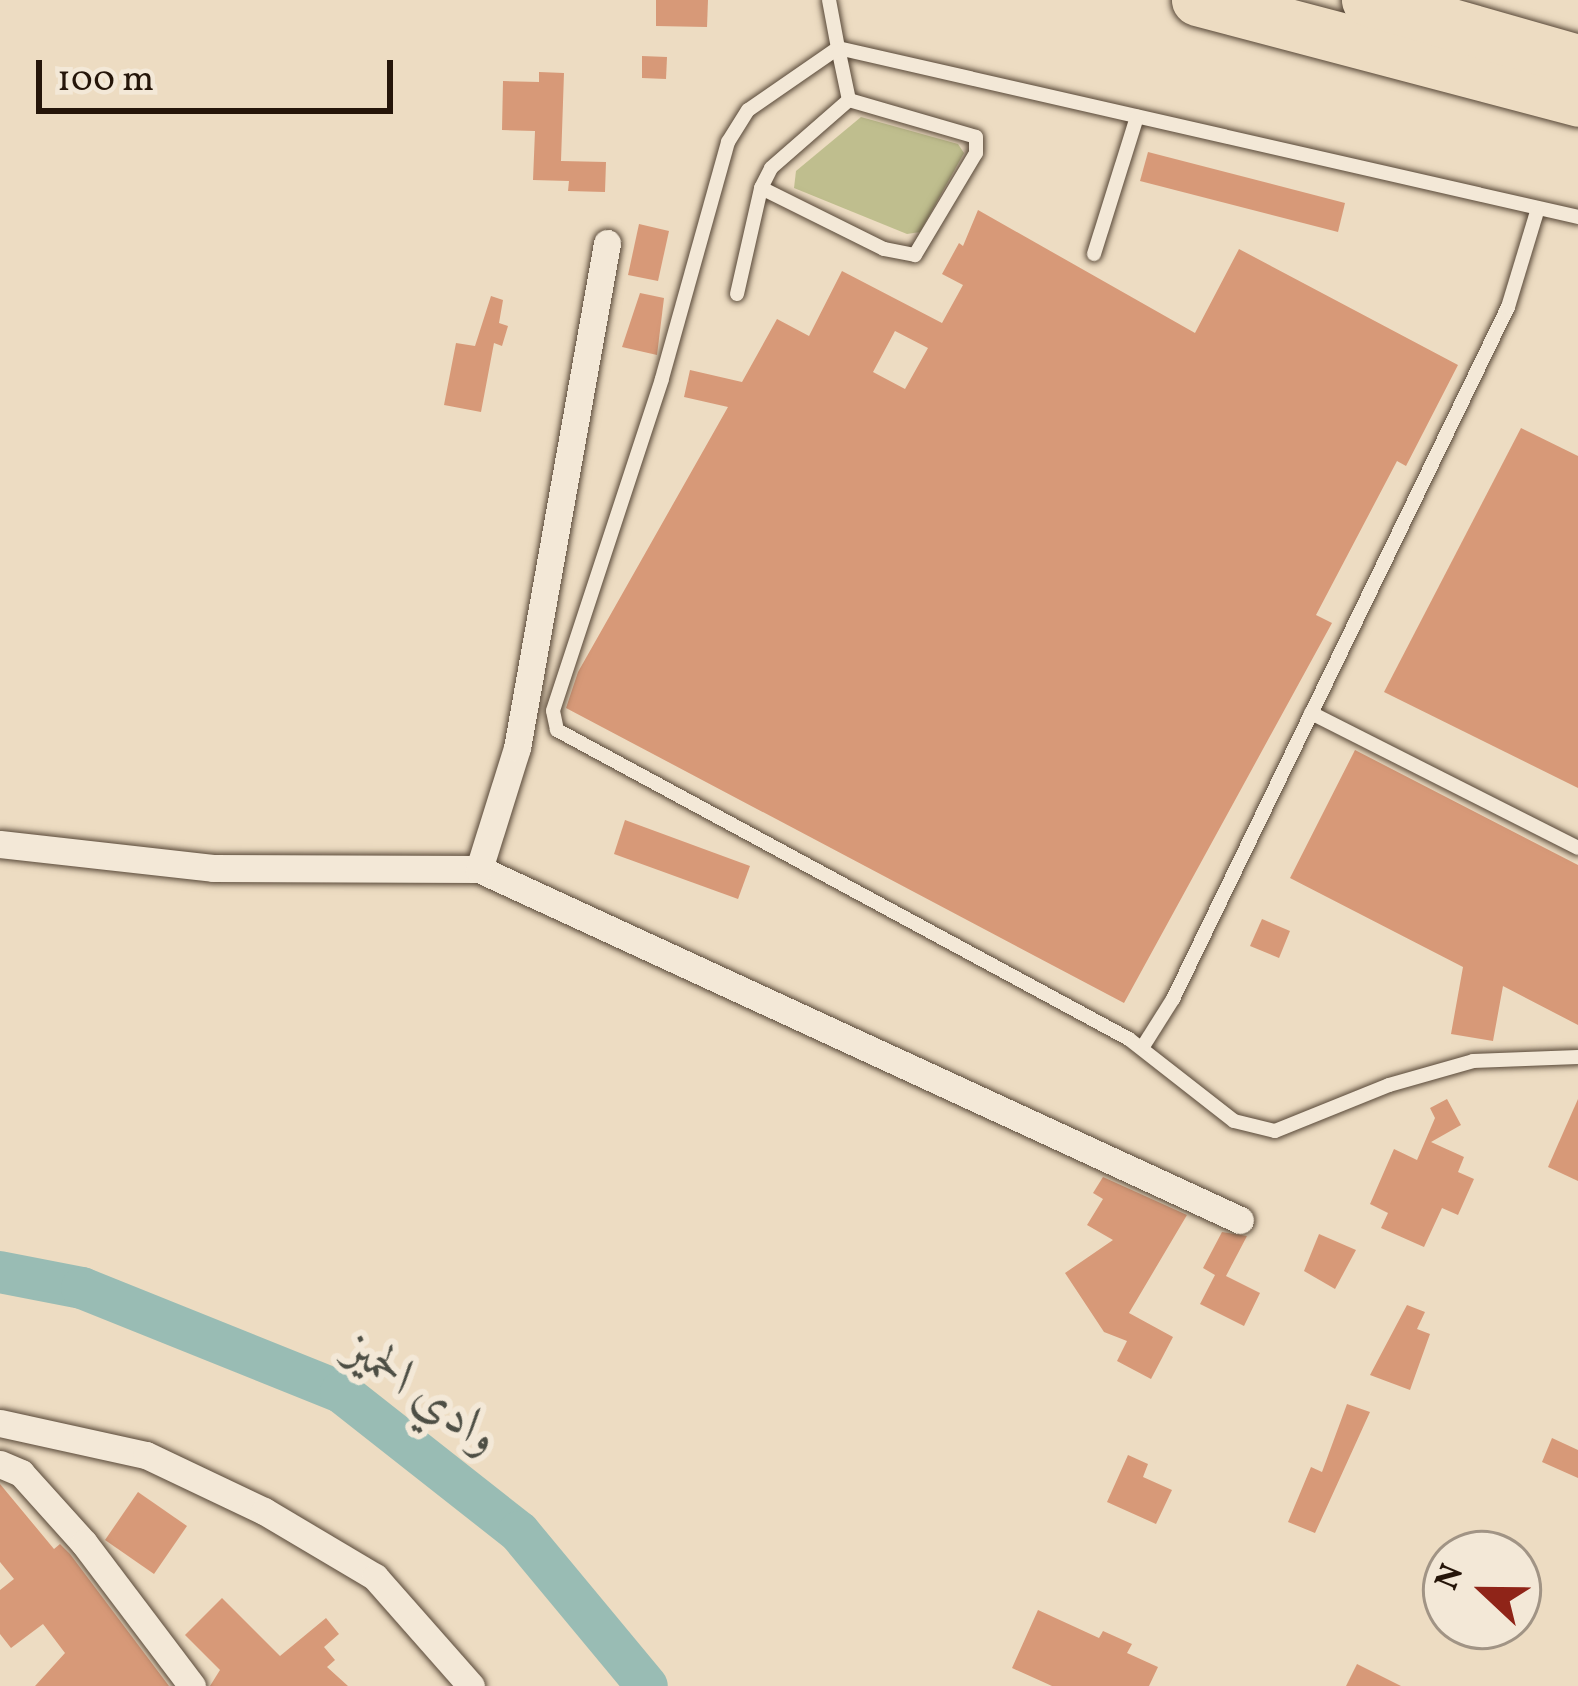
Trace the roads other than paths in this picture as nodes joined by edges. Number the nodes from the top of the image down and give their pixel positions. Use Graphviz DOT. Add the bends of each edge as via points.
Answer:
graph roads {
  1 [pos="829,0"];
  2 [pos="1197,0"];
  3 [pos="1366,0"];
  4 [pos="838,49"];
  5 [pos="1578,60"];
  6 [pos="849,100"];
  7 [pos="1578,101"];
  8 [pos="1137,117"];
  9 [pos="761,188"];
  10 [pos="1538,208"];
  11 [pos="1578,218"];
  12 [pos="607,243"];
  13 [pos="1094,254"];
  14 [pos="737,294"];
  15 [pos="1311,713"];
  16 [pos="0,844"];
  17 [pos="1578,848"];
  18 [pos="479,869"];
  19 [pos="1142,1048"];
  20 [pos="1578,1058"];
  21 [pos="1240,1220"];
  22 [pos="0,1423"];
  23 [pos="0,1464"];
  24 [pos="192,1686"];
  25 [pos="471,1686"];
  1 -- 4 [label="lane"];
  2 -- 7 [label="highway"];
  3 -- 5 [label="highway"];
  4 -- 6 [label="lane"];
  4 -- 8 [label="lane"];
  4 -- 19 [label="lane" via="748,110 728,142 662,379 553,711 557,730"];
  6 -- 9 [label="lane" via="771,168"];
  6 -- 9 [label="lane" via="976,136 976,153 915,255 884,249"];
  8 -- 10 [label="lane"];
  8 -- 13 [label="lane"];
  9 -- 14 [label="lane"];
  10 -- 11 [label="lane"];
  10 -- 15 [label="lane" via="1508,307"];
  12 -- 18 [label="street" via="518,748"];
  15 -- 17 [label="lane"];
  15 -- 19 [label="lane"];
  16 -- 18 [label="street" via="213,868"];
  18 -- 21 [label="street"];
  19 -- 20 [label="lane" via="1234,1121 1275,1131 1473,1061"];
  22 -- 25 [label="street" via="146,1455 264,1511 375,1577"];
  23 -- 24 [label="street" via="21,1473 84,1543"];
}
